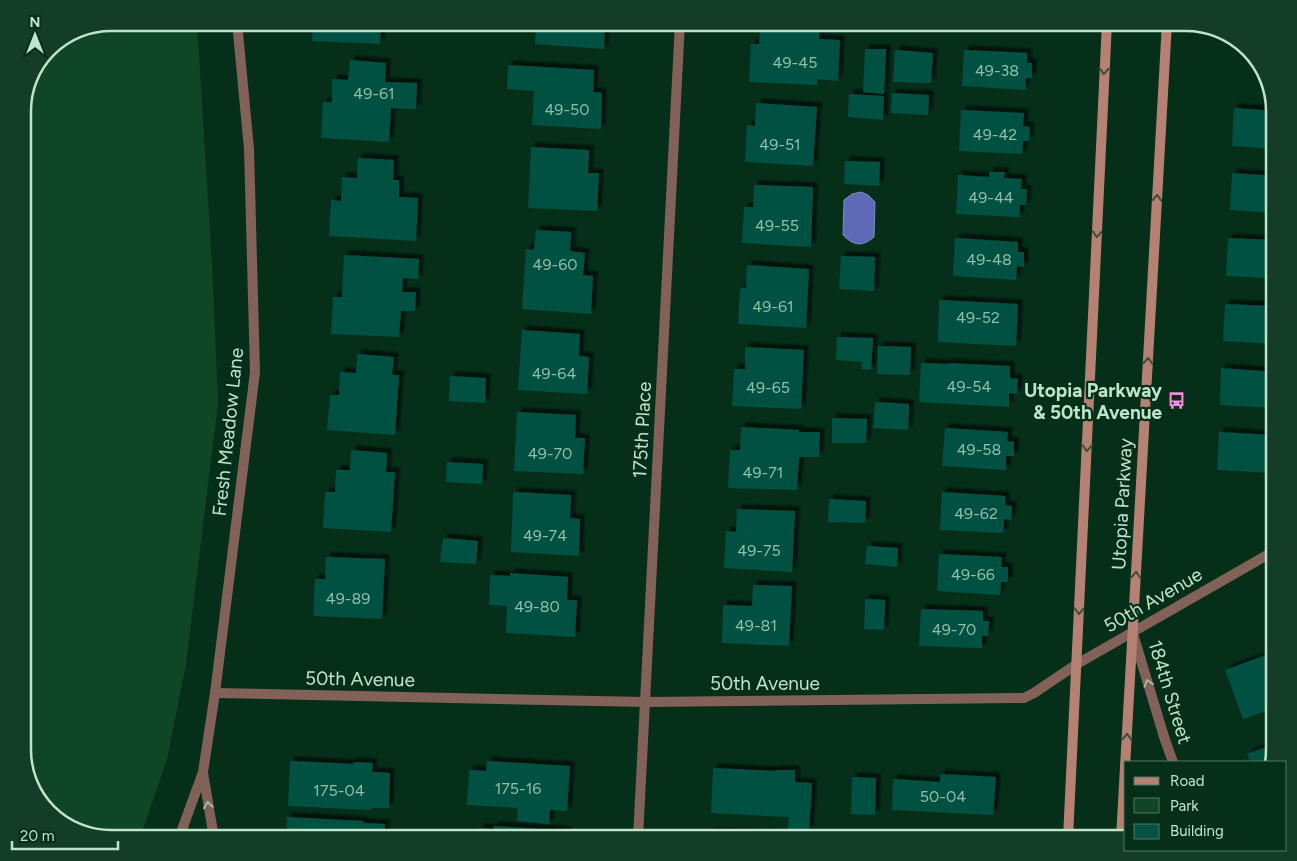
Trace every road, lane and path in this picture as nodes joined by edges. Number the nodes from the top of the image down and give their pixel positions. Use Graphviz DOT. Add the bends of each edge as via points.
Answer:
graph roads {
  1 [pos="238,31"];
  2 [pos="680,31"];
  3 [pos="1107,31"];
  4 [pos="1166,31"];
  5 [pos="1266,556"];
  6 [pos="1133,632"];
  7 [pos="1077,664"];
  8 [pos="215,693"];
  9 [pos="645,702"];
  10 [pos="1125,761"];
  11 [pos="1174,761"];
  12 [pos="203,772"];
  13 [pos="1124,786"];
  14 [pos="182,830"];
  15 [pos="213,830"];
  16 [pos="638,830"];
  17 [pos="1068,830"];
  18 [pos="1121,830"];
  1 -- 8 [label="street, Fresh Meadow Lane" via="249,148 255,372"];
  2 -- 9 [label="street, 175th Place"];
  3 -- 7 [label="main road, Utopia Parkway, one-way"];
  6 -- 4 [label="main road, Utopia Parkway, one-way"];
  5 -- 6 [label="street, 50th Avenue"];
  6 -- 7 [label="street, 50th Avenue"];
  10 -- 6 [label="main road, Utopia Parkway, one-way"];
  11 -- 6 [label="street, 184th Street, one-way"];
  7 -- 9 [label="street, 50th Avenue" via="1024,698"];
  7 -- 17 [label="main road, Utopia Parkway"];
  8 -- 9 [label="street, 50th Avenue"];
  8 -- 12 [label="street, Fresh Meadow Lane"];
  9 -- 16 [label="street, 175th Place"];
  12 -- 14 [label="street, Fresh Meadow Lane"];
  15 -- 12 [label="street, one-way"];
  18 -- 13 [label="main road, Utopia Parkway, one-way"];
}
